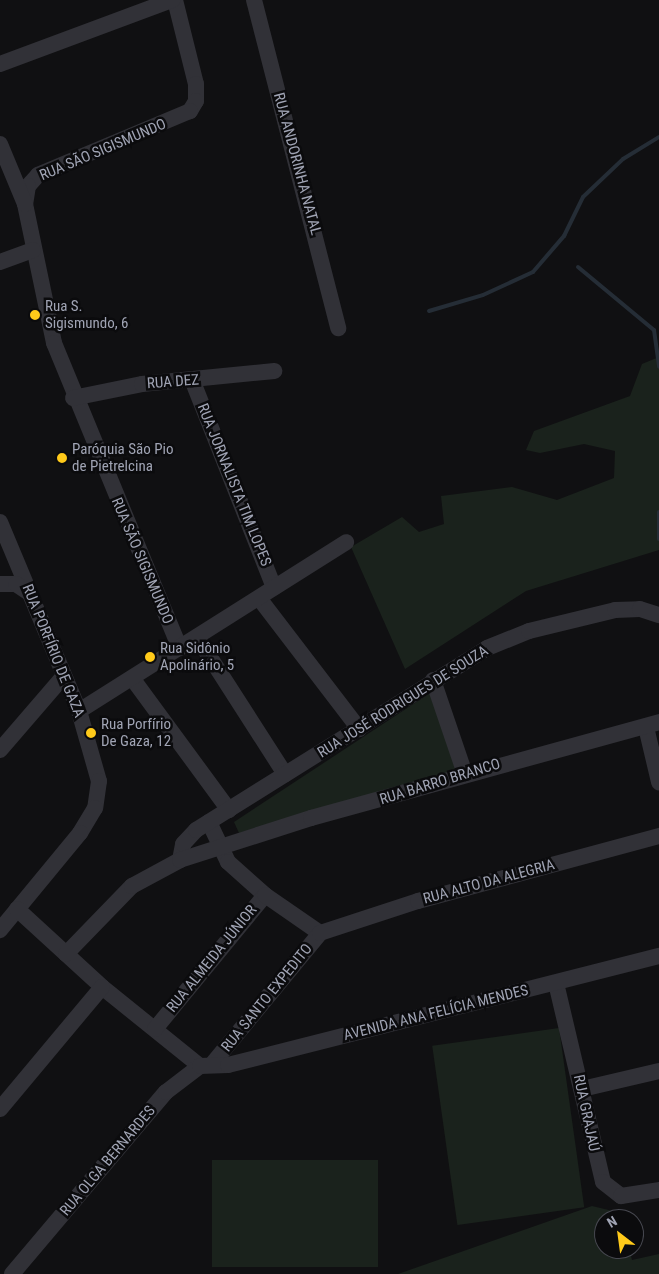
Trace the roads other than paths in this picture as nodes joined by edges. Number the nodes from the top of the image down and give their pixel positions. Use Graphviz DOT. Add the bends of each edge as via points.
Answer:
graph roads {
  1 [pos="174,0"];
  2 [pos="254,0"];
  3 [pos="0,64"];
  4 [pos="0,146"];
  5 [pos="25,204"];
  6 [pos="33,250"];
  7 [pos="0,262"];
  8 [pos="338,328"];
  9 [pos="274,371"];
  10 [pos="193,382"];
  11 [pos="73,398"];
  12 [pos="0,522"];
  13 [pos="346,542"];
  14 [pos="15,560"];
  15 [pos="0,578"];
  16 [pos="0,584"];
  17 [pos="274,588"];
  18 [pos="28,592"];
  19 [pos="259,598"];
  20 [pos="659,615"];
  21 [pos="198,637"];
  22 [pos="180,648"];
  23 [pos="63,678"];
  24 [pos="132,678"];
  25 [pos="433,680"];
  26 [pos="79,712"];
  27 [pos="653,725"];
  28 [pos="359,729"];
  29 [pos="0,750"];
  30 [pos="285,774"];
  31 [pos="466,774"];
  32 [pos="659,782"];
  33 [pos="229,810"];
  34 [pos="209,822"];
  35 [pos="659,836"];
  36 [pos="222,848"];
  37 [pos="180,860"];
  38 [pos="265,895"];
  39 [pos="17,909"];
  40 [pos="0,930"];
  41 [pos="320,934"];
  42 [pos="66,954"];
  43 [pos="659,956"];
  44 [pos="556,983"];
  45 [pos="102,987"];
  46 [pos="155,1029"];
  47 [pos="207,1065"];
  48 [pos="659,1072"];
  49 [pos="582,1089"];
  50 [pos="0,1109"];
  51 [pos="659,1190"];
  52 [pos="12,1274"];
  1 -- 3 [label="street"];
  1 -- 5 [label="street, RUA SÃO SIGISMUNDO" via="196,84 196,101 190,111 38,175 28,186"];
  2 -- 8 [label="street, RUA ANDORINHA NATAL"];
  4 -- 5 [label="street"];
  5 -- 6 [label="street, RUA SÃO SIGISMUNDO"];
  6 -- 7 [label="street"];
  6 -- 11 [label="street, RUA SÃO SIGISMUNDO" via="54,343"];
  9 -- 10 [label="street, RUA DEZ"];
  10 -- 11 [label="street, RUA DEZ" via="142,384"];
  10 -- 17 [label="street, RUA JORNALISTA TIM LOPES"];
  11 -- 22 [label="street, RUA SÃO SIGISMUNDO"];
  12 -- 14 [label="street, RUA PORFÍRIO DE GAZA"];
  13 -- 17 [label="street"];
  14 -- 15 [label="street"];
  14 -- 18 [label="street, RUA PORFÍRIO DE GAZA"];
  16 -- 18 [label="street" via="16,584"];
  17 -- 19 [label="street"];
  18 -- 23 [label="street, RUA PORFÍRIO DE GAZA"];
  19 -- 21 [label="street"];
  19 -- 28 [label="street"];
  20 -- 25 [label="street, RUA JOSÉ RODRIGUES DE SOUZA" via="640,609 615,610 529,631 487,648"];
  21 -- 22 [label="street"];
  21 -- 30 [label="street"];
  22 -- 24 [label="street"];
  23 -- 26 [label="street, RUA PORFÍRIO DE GAZA"];
  23 -- 29 [label="street"];
  24 -- 26 [label="street"];
  24 -- 33 [label="street"];
  25 -- 28 [label="street, RUA JOSÉ RODRIGUES DE SOUZA"];
  25 -- 31 [label="street"];
  26 -- 39 [label="street, RUA PORFÍRIO DE GAZA" via="98,781 95,808 80,833"];
  27 -- 31 [label="street, RUA BARRO BRANCO"];
  27 -- 32 [label="street"];
  28 -- 30 [label="street, RUA JOSÉ RODRIGUES DE SOUZA"];
  30 -- 33 [label="street, RUA JOSÉ RODRIGUES DE SOUZA"];
  31 -- 36 [label="street, RUA BARRO BRANCO"];
  33 -- 34 [label="street, RUA JOSÉ RODRIGUES DE SOUZA"];
  34 -- 36 [label="street"];
  34 -- 37 [label="street, RUA JOSÉ RODRIGUES DE SOUZA" via="189,836"];
  35 -- 41 [label="street, RUA ALTO DA ALEGRIA" via="418,901"];
  36 -- 37 [label="street, RUA BARRO BRANCO"];
  36 -- 38 [label="street" via="228,862"];
  37 -- 42 [label="street, RUA BARRO BRANCO" via="132,886"];
  38 -- 41 [label="street, RUA ALMEIDA JÚNIOR"];
  38 -- 46 [label="street, RUA ALMEIDA JÚNIOR"];
  39 -- 40 [label="street, RUA PORFÍRIO DE GAZA"];
  39 -- 42 [label="street"];
  41 -- 47 [label="street, RUA SANTO EXPEDITO"];
  42 -- 45 [label="street"];
  43 -- 44 [label="street, AVENIDA ANA FELÍCIA MENDES"];
  44 -- 47 [label="street, AVENIDA ANA FELÍCIA MENDES" via="228,1065"];
  44 -- 49 [label="street, RUA GRAJAÚ"];
  45 -- 46 [label="street"];
  45 -- 50 [label="street"];
  46 -- 47 [label="street"];
  47 -- 52 [label="street, RUA OLGA BERNARDES" via="166,1092"];
  48 -- 49 [label="street"];
  49 -- 51 [label="street, RUA GRAJAÚ" via="603,1182 621,1196"];
}
